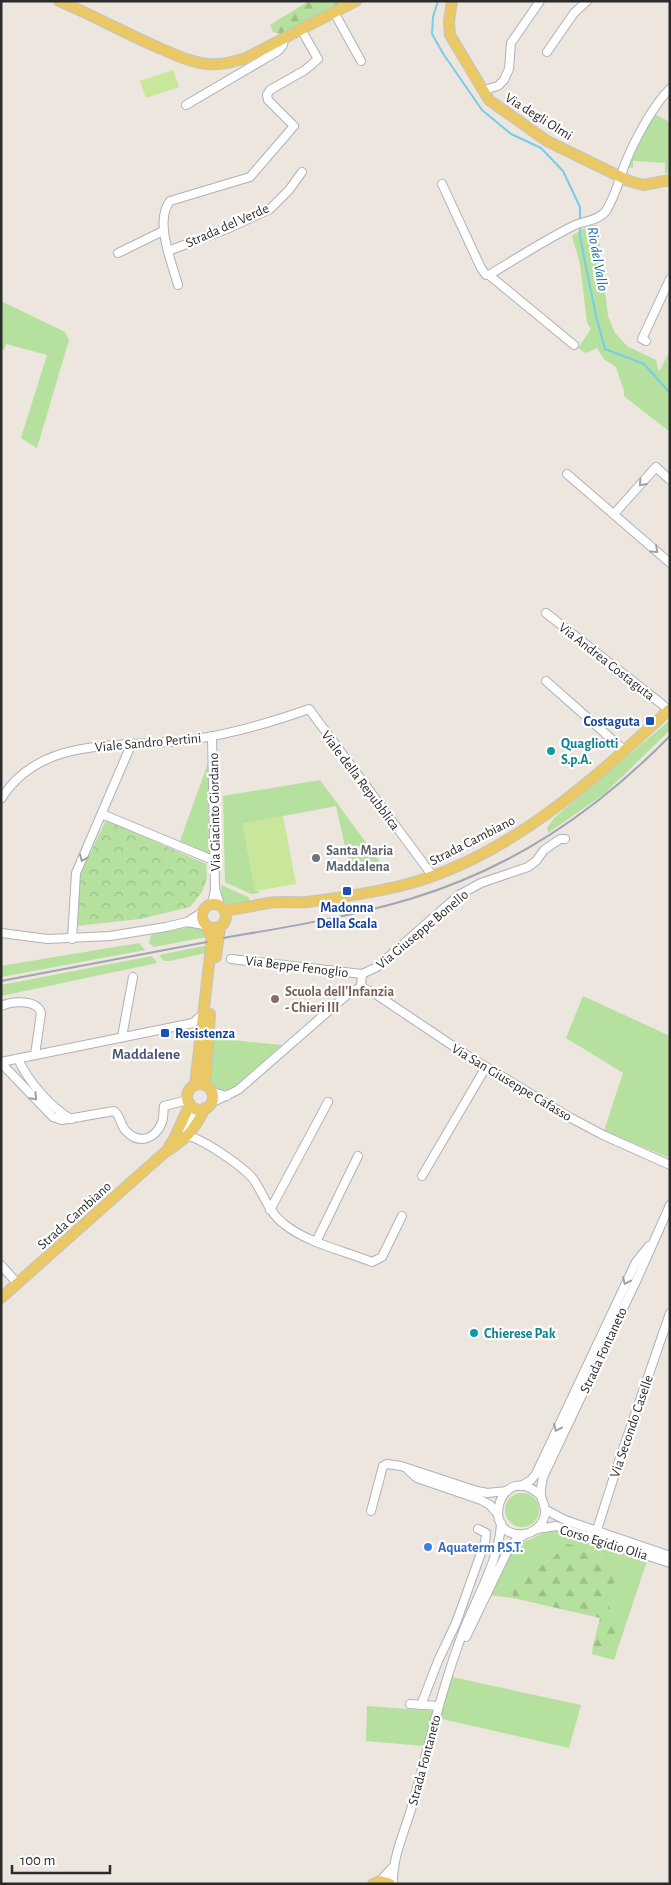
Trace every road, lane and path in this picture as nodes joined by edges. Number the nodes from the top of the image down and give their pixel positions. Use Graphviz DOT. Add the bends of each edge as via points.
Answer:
graph roads {
  1 [pos="59,1"];
  2 [pos="356,1"];
  3 [pos="452,1"];
  4 [pos="540,1"];
  5 [pos="587,1"];
  6 [pos="335,14"];
  7 [pos="302,31"];
  8 [pos="284,39"];
  9 [pos="547,52"];
  10 [pos="361,61"];
  11 [pos="670,89"];
  12 [pos="483,90"];
  13 [pos="186,105"];
  14 [pos="302,172"];
  15 [pos="620,177"];
  16 [pos="670,180"];
  17 [pos="442,184"];
  18 [pos="163,231"];
  19 [pos="168,251"];
  20 [pos="118,253"];
  21 [pos="489,276"];
  22 [pos="670,279"];
  23 [pos="178,285"];
  24 [pos="646,341"];
  25 [pos="574,345"];
  26 [pos="567,474"];
  27 [pos="670,480"];
  28 [pos="614,514"];
  29 [pos="670,563"];
  30 [pos="546,613"];
  31 [pos="546,681"];
  32 [pos="309,709"];
  33 [pos="669,710"];
  34 [pos="212,736"];
  35 [pos="131,745"];
  36 [pos="624,750"];
  37 [pos="1,799"];
  38 [pos="102,814"];
  39 [pos="565,839"];
  40 [pos="215,861"];
  41 [pos="432,875"];
  42 [pos="201,913"];
  43 [pos="220,913"];
  44 [pos="187,922"];
  45 [pos="206,926"];
  46 [pos="1,933"];
  47 [pos="72,939"];
  48 [pos="231,959"];
  49 [pos="362,974"];
  50 [pos="133,977"];
  51 [pos="361,987"];
  52 [pos="1,1006"];
  53 [pos="203,1014"];
  54 [pos="193,1023"];
  55 [pos="201,1036"];
  56 [pos="122,1037"];
  57 [pos="35,1055"];
  58 [pos="18,1059"];
  59 [pos="1,1063"];
  60 [pos="486,1067"];
  61 [pos="204,1087"];
  62 [pos="227,1096"];
  63 [pos="328,1102"];
  64 [pos="198,1105"];
  65 [pos="71,1119"];
  66 [pos="187,1136"];
  67 [pos="164,1153"];
  68 [pos="358,1156"];
  69 [pos="670,1165"];
  70 [pos="422,1176"];
  71 [pos="670,1205"];
  72 [pos="270,1210"];
  73 [pos="402,1216"];
  74 [pos="654,1241"];
  75 [pos="316,1242"];
  76 [pos="1,1265"];
  77 [pos="17,1283"];
  78 [pos="1,1298"];
  79 [pos="670,1313"];
  80 [pos="407,1468"];
  81 [pos="522,1486"];
  82 [pos="507,1491"];
  83 [pos="541,1496"];
  84 [pos="546,1510"];
  85 [pos="371,1511"];
  86 [pos="497,1513"];
  87 [pos="501,1524"];
  88 [pos="478,1529"];
  89 [pos="537,1529"];
  90 [pos="597,1530"];
  91 [pos="527,1534"];
  92 [pos="594,1539"];
  93 [pos="670,1556"];
  94 [pos="670,1563"];
  95 [pos="456,1656"];
  96 [pos="410,1704"];
  97 [pos="420,1705"];
  98 [pos="438,1706"];
  99 [pos="394,1866"];
  100 [pos="384,1883"];
  1 -- 8 [label="main road" via="183,58 207,64 227,64 246,58"];
  2 -- 6 [label="main road"];
  3 -- 12 [label="main road, Via degli Olmi" via="450,35"];
  4 -- 12 [label="street" via="511,42 510,63 504,80 498,86"];
  5 -- 9 [label="street" via="574,13"];
  6 -- 7 [label="main road"];
  6 -- 10 [label="street"];
  7 -- 8 [label="main road"];
  7 -- 18 [label="street, Strada del Verde" via="318,60 267,95 268,100 294,126 250,177 170,201"];
  8 -- 13 [label="street" via="278,51"];
  11 -- 15 [label="street" via="652,111"];
  12 -- 15 [label="main road, Via degli Olmi" via="491,102 526,128"];
  14 -- 19 [label="street, Strada del Verde" via="270,209"];
  15 -- 16 [label="main road, Via degli Olmi" via="643,185"];
  15 -- 21 [label="street" via="606,210 599,216 543,242"];
  17 -- 21 [label="street" via="482,268"];
  18 -- 19 [label="street, Strada del Verde"];
  18 -- 20 [label="street"];
  19 -- 23 [label="street, Strada del Verde"];
  21 -- 25 [label="street"];
  22 -- 24 [label="street" via="642,339"];
  26 -- 28 [label="street"];
  27 -- 28 [label="street, one-way" via="656,467"];
  28 -- 29 [label="street, one-way"];
  30 -- 33 [label="street, Via Andrea Costaguta"];
  31 -- 36 [label="street"];
  32 -- 34 [label="street, Viale Sandro Pertini"];
  32 -- 41 [label="street, Viale della Repubblica"];
  33 -- 36 [label="main road, Strada Cambiano"];
  34 -- 35 [label="street, Viale Sandro Pertini"];
  34 -- 40 [label="street, Via Giacinto Giordano"];
  35 -- 37 [label="street, Viale Sandro Pertini" via="84,748 55,756 28,771"];
  35 -- 38 [label="street"];
  36 -- 41 [label="main road, Strada Cambiano" via="555,809 522,831"];
  38 -- 40 [label="street"];
  38 -- 47 [label="street, one-way" via="76,873"];
  39 -- 49 [label="street, Via Giuseppe Bonello" via="544,850 528,867 489,880 459,895 377,967"];
  40 -- 43 [label="street, Via Giacinto Giordano"];
  41 -- 43 [label="main road, Strada Cambiano" via="400,886 328,899 269,902"];
  42 -- 43 [label="main road" via="205,907"];
  42 -- 44 [label="street"];
  42 -- 45 [label="main road"];
  43 -- 45 [label="main road, Strada Cambiano" via="212,929"];
  43 -- 61 [label="main road"];
  44 -- 45 [label="street"];
  44 -- 47 [label="street" via="115,936"];
  45 -- 53 [label="main road" via="211,947"];
  46 -- 47 [label="street"];
  48 -- 49 [label="street, Via Beppe Fenoglio"];
  49 -- 51 [label="street, Via Giuseppe Bonello"];
  50 -- 56 [label="street"];
  51 -- 60 [label="street, Via San Giuseppe Cafasso"];
  51 -- 62 [label="street" via="348,994 238,1090"];
  52 -- 57 [label="street" via="18,1003 40,1008 42,1013"];
  53 -- 54 [label="street"];
  53 -- 55 [label="main road"];
  54 -- 55 [label="street"];
  54 -- 56 [label="street"];
  55 -- 61 [label="main road"];
  56 -- 57 [label="street"];
  57 -- 58 [label="street"];
  58 -- 59 [label="street"];
  58 -- 65 [label="street" via="40,1091"];
  59 -- 65 [label="street, one-way" via="53,1118"];
  60 -- 69 [label="street, Via San Giuseppe Cafasso" via="587,1127"];
  60 -- 70 [label="street"];
  61 -- 62 [label="street"];
  61 -- 64 [label="main road" via="213,1098"];
  61 -- 64 [label="main road" via="188,1093"];
  62 -- 64 [label="street"];
  63 -- 72 [label="street"];
  64 -- 65 [label="street" via="164,1106 162,1121 153,1136 144,1140 126,1131 114,1111"];
  64 -- 66 [label="main road, Strada Cambiano" via="196,1127"];
  64 -- 67 [label="main road, Strada Cambiano"];
  66 -- 67 [label="main road, Strada Cambiano"];
  66 -- 72 [label="street" via="196,1137 241,1167 253,1178"];
  67 -- 77 [label="main road, Strada Cambiano"];
  68 -- 75 [label="street"];
  71 -- 74 [label="street, Strada Fontaneto"];
  72 -- 75 [label="street" via="283,1224"];
  73 -- 75 [label="street" via="382,1257 372,1262"];
  74 -- 81 [label="street, one-way" via="636,1262 536,1474"];
  74 -- 83 [label="street, Strada Fontaneto" via="543,1477"];
  76 -- 77 [label="street"];
  77 -- 78 [label="main road, Strada Cambiano"];
  79 -- 90 [label="street, Via Secondo Caselle"];
  80 -- 82 [label="street" via="477,1491"];
  80 -- 85 [label="street" via="392,1464 383,1466"];
  80 -- 86 [label="street" via="417,1478 482,1500"];
  81 -- 82 [label="street"];
  81 -- 83 [label="street"];
  82 -- 86 [label="street" via="499,1500"];
  83 -- 84 [label="street"];
  84 -- 89 [label="street"];
  84 -- 90 [label="street, Corso Egidio Olia"];
  86 -- 87 [label="street"];
  87 -- 91 [label="street" via="512,1533"];
  87 -- 95 [label="street" via="500,1544"];
  88 -- 97 [label="street" via="486,1533 485,1542 456,1623"];
  89 -- 91 [label="street"];
  89 -- 92 [label="street, Corso Egidio Olia" via="556,1526"];
  90 -- 92 [label="street, Via Secondo Caselle"];
  90 -- 93 [label="street, Corso Egidio Olia"];
  91 -- 95 [label="street" via="508,1550"];
  92 -- 94 [label="street, Corso Egidio Olia"];
  95 -- 98 [label="street, Strada Fontaneto"];
  96 -- 97 [label="street"];
  97 -- 98 [label="street"];
  98 -- 99 [label="street, Strada Fontaneto"];
  99 -- 100 [label="street, Strada Fontaneto"];
  99 -- 100 [label="street, Strada Fontaneto"];
}
